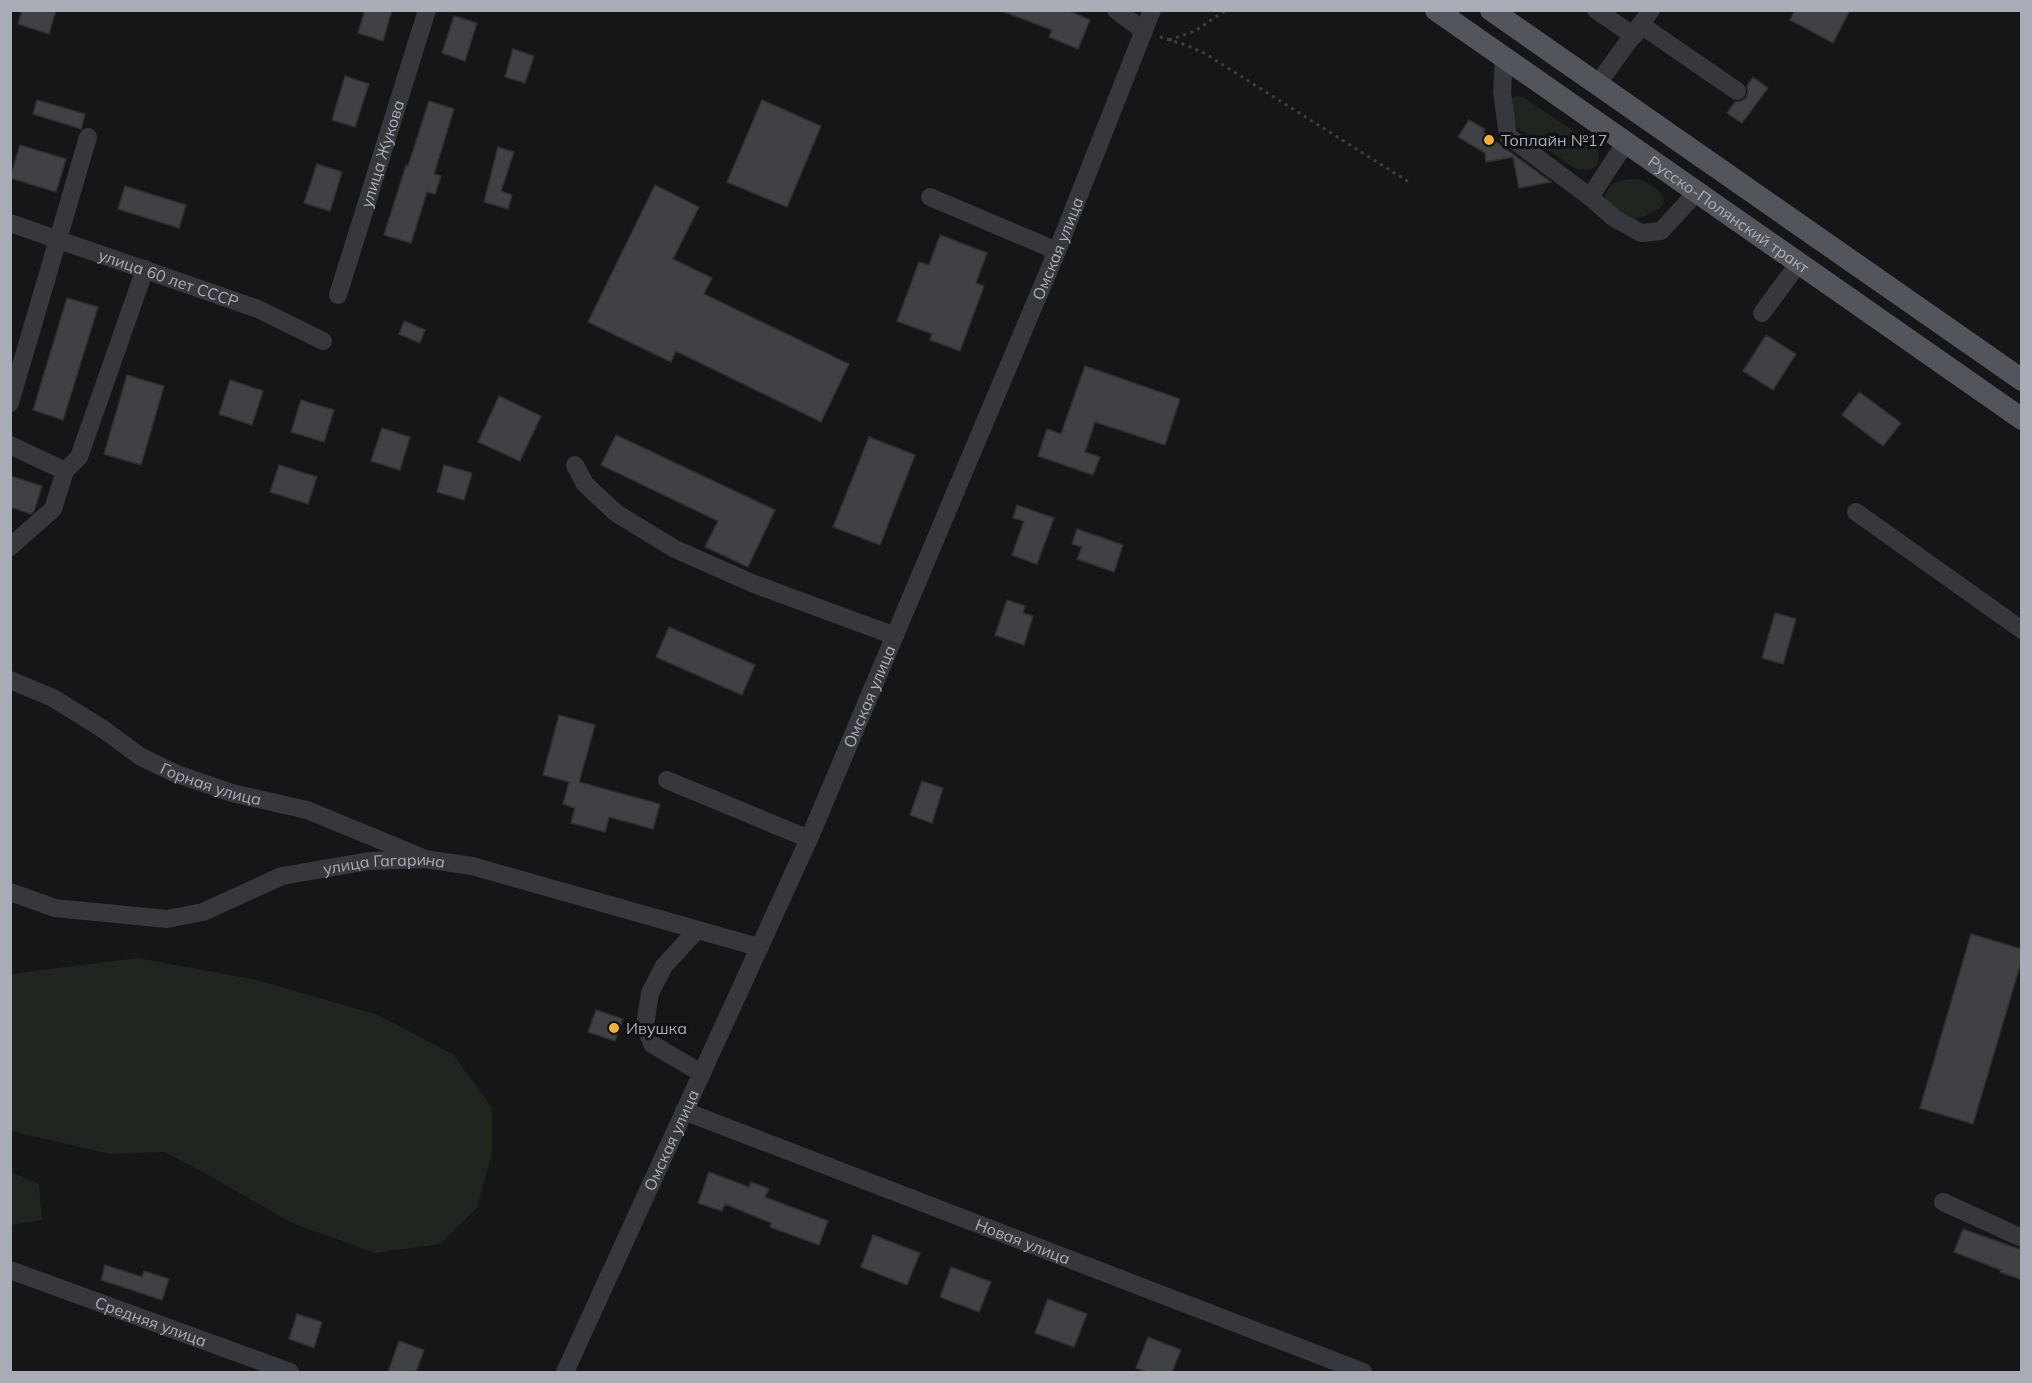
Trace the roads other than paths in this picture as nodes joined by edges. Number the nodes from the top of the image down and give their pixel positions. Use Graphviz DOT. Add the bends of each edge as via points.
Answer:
graph roads {
  1 [pos="427,10"];
  2 [pos="1116,10"];
  3 [pos="1152,10"];
  4 [pos="1436,10"];
  5 [pos="1491,10"];
  6 [pos="1596,10"];
  7 [pos="1642,24"];
  8 [pos="1144,31"];
  9 [pos="1504,57"];
  10 [pos="1597,85"];
  11 [pos="1737,91"];
  12 [pos="88,137"];
  13 [pos="1626,142"];
  14 [pos="1697,192"];
  15 [pos="930,197"];
  16 [pos="1590,197"];
  17 [pos="10,223"];
  18 [pos="59,239"];
  19 [pos="1058,251"];
  20 [pos="1799,263"];
  21 [pos="145,269"];
  22 [pos="338,294"];
  23 [pos="1762,314"];
  24 [pos="323,341"];
  25 [pos="19,346"];
  26 [pos="2022,380"];
  27 [pos="10,403"];
  28 [pos="2022,419"];
  29 [pos="10,445"];
  30 [pos="575,465"];
  31 [pos="65,471"];
  32 [pos="1857,512"];
  33 [pos="19,529"];
  34 [pos="10,547"];
  35 [pos="2020,626"];
  36 [pos="895,636"];
  37 [pos="10,680"];
  38 [pos="667,780"];
  39 [pos="809,839"];
  40 [pos="425,859"];
  41 [pos="10,892"];
  42 [pos="697,930"];
  43 [pos="758,946"];
  44 [pos="701,1073"];
  45 [pos="684,1111"];
  46 [pos="1943,1202"];
  47 [pos="2022,1238"];
  48 [pos="10,1270"];
  49 [pos="290,1372"];
  50 [pos="565,1372"];
  51 [pos="1363,1372"];
  1 -- 22 [label="street, улица Жукова"];
  2 -- 8 [label="street"];
  3 -- 8 [label="street, Омская улица"];
  4 -- 9 [label="main road, Русско-Полянский тракт"];
  5 -- 10 [label="main road, Русско-Полянский тракт"];
  6 -- 7 [label="street"];
  7 -- 10 [label="street"];
  7 -- 11 [label="street"];
  8 -- 19 [label="street, Омская улица"];
  9 -- 13 [label="main road, Русско-Полянский тракт"];
  9 -- 16 [label="street" via="1502,92 1508,136"];
  10 -- 26 [label="main road, Русско-Полянский тракт"];
  12 -- 18 [label="street"];
  13 -- 14 [label="main road, Русско-Полянский тракт"];
  13 -- 16 [label="street"];
  14 -- 16 [label="street" via="1661,231 1641,233 1614,218"];
  14 -- 20 [label="main road, Русско-Полянский тракт"];
  15 -- 19 [label="street"];
  17 -- 18 [label="street, улица 60 лет СССР"];
  18 -- 21 [label="street, улица 60 лет СССР"];
  18 -- 25 [label="street"];
  19 -- 36 [label="street, Омская улица"];
  20 -- 23 [label="street"];
  20 -- 28 [label="main road, Русско-Полянский тракт"];
  21 -- 24 [label="street, улица 60 лет СССР" via="258,309"];
  21 -- 31 [label="street" via="79,457"];
  25 -- 27 [label="street"];
  29 -- 31 [label="street"];
  30 -- 36 [label="street" via="585,484 616,513 675,549 754,584"];
  31 -- 33 [label="street" via="53,508"];
  32 -- 35 [label="street"];
  33 -- 34 [label="street"];
  36 -- 39 [label="street, Омская улица"];
  37 -- 40 [label="street, Горная улица" via="53,698 141,757 177,774 232,793 307,810"];
  38 -- 39 [label="street"];
  39 -- 43 [label="street, Омская улица"];
  40 -- 41 [label="street, улица Гагарина" via="369,861 282,876 202,912 167,919 54,908"];
  40 -- 42 [label="street, улица Гагарина" via="472,866"];
  42 -- 43 [label="street, улица Гагарина"];
  42 -- 44 [label="street" via="664,966 650,993 645,1025 652,1044"];
  43 -- 44 [label="street, Омская улица"];
  44 -- 45 [label="street, Омская улица"];
  45 -- 50 [label="street, Омская улица"];
  45 -- 51 [label="street, Новая улица"];
  46 -- 47 [label="street"];
  48 -- 49 [label="street, Средняя улица"];
}
